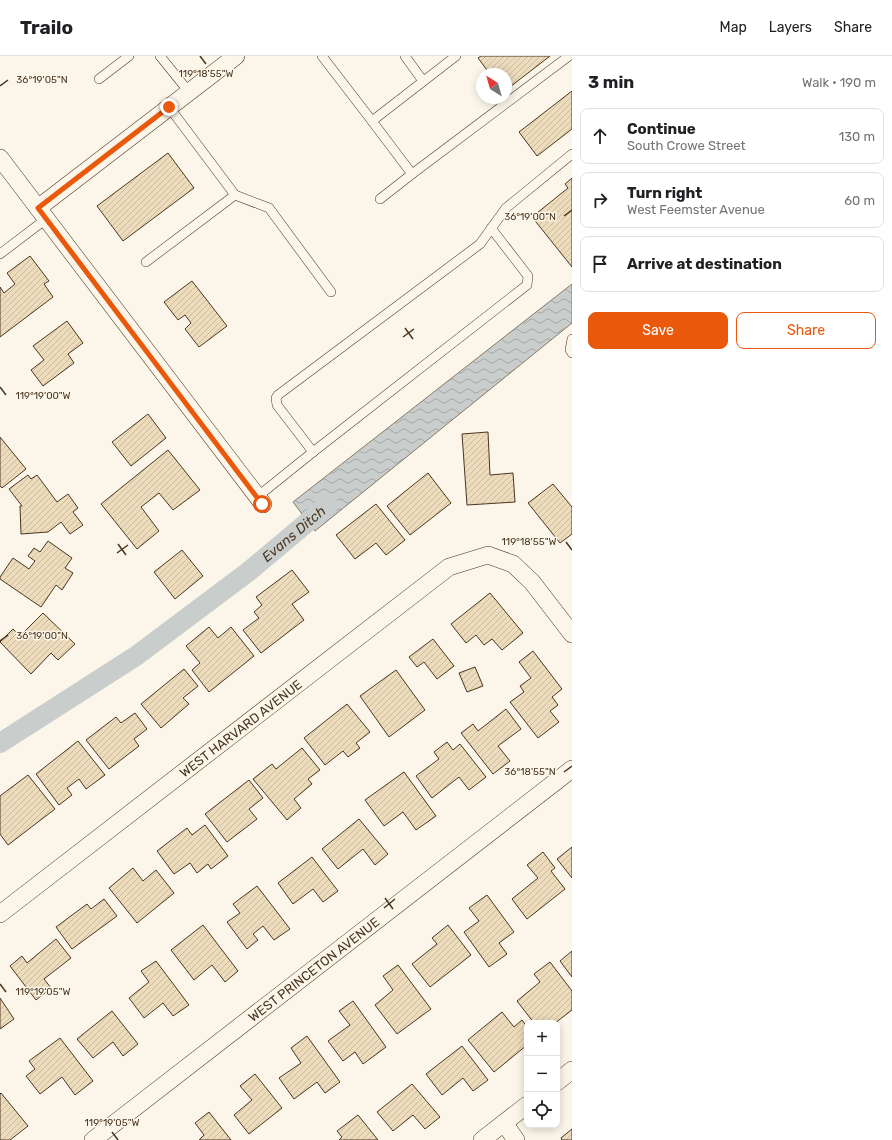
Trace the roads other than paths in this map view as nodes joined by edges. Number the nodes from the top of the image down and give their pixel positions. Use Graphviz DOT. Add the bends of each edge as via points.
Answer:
graph roads {
  1 [pos="129,56"];
  2 [pos="160,56"];
  3 [pos="236,56"];
  4 [pos="322,56"];
  5 [pos="405,56"];
  6 [pos="456,56"];
  7 [pos="569,56"];
  8 [pos="99,79"];
  9 [pos="423,81"];
  10 [pos="188,92"];
  11 [pos="169,107"];
  12 [pos="372,120"];
  13 [pos="572,154"];
  14 [pos="0,158"];
  15 [pos="412,174"];
  16 [pos="235,195"];
  17 [pos="380,199"];
  18 [pos="42,213"];
  19 [pos="491,228"];
  20 [pos="0,254"];
  21 [pos="146,262"];
  22 [pos="331,292"];
  23 [pos="572,339"];
  24 [pos="572,353"];
  25 [pos="313,452"];
  26 [pos="260,501"];
  27 [pos="572,634"];
  28 [pos="572,769"];
  29 [pos="0,914"];
  30 [pos="572,1070"];
  31 [pos="560,1080"];
  32 [pos="524,1107"];
  33 [pos="504,1123"];
  34 [pos="93,1140"];
  35 [pos="482,1140"];
  36 [pos="516,1140"];
  1 -- 8 [label="lane"];
  2 -- 10 [label="lane"];
  3 -- 10 [label="street"];
  4 -- 12 [label="lane"];
  5 -- 9 [label="lane"];
  6 -- 9 [label="lane"];
  7 -- 15 [label="lane"];
  9 -- 12 [label="lane"];
  10 -- 11 [label="street"];
  11 -- 16 [label="lane"];
  11 -- 18 [label="street"];
  12 -- 15 [label="lane"];
  13 -- 19 [label="lane" via="506,208"];
  14 -- 18 [label="street"];
  15 -- 17 [label="lane"];
  16 -- 21 [label="lane"];
  16 -- 22 [label="lane" via="269,208"];
  18 -- 20 [label="lane"];
  18 -- 26 [label="street"];
  19 -- 25 [label="lane" via="528,276 527,285"];
  19 -- 25 [label="lane" via="480,244 278,395 277,405"];
  23 -- 24 [label="lane"];
  25 -- 26 [label="lane"];
  27 -- 29 [label="street, WEST HARVARD AVENUE" via="532,582 513,564 488,556 449,567"];
  28 -- 34 [label="street, WEST PRINCETON AVENUE"];
  30 -- 31 [label="street"];
  32 -- 33 [label="street"];
  33 -- 35 [label="street"];
  33 -- 36 [label="street"];
}
